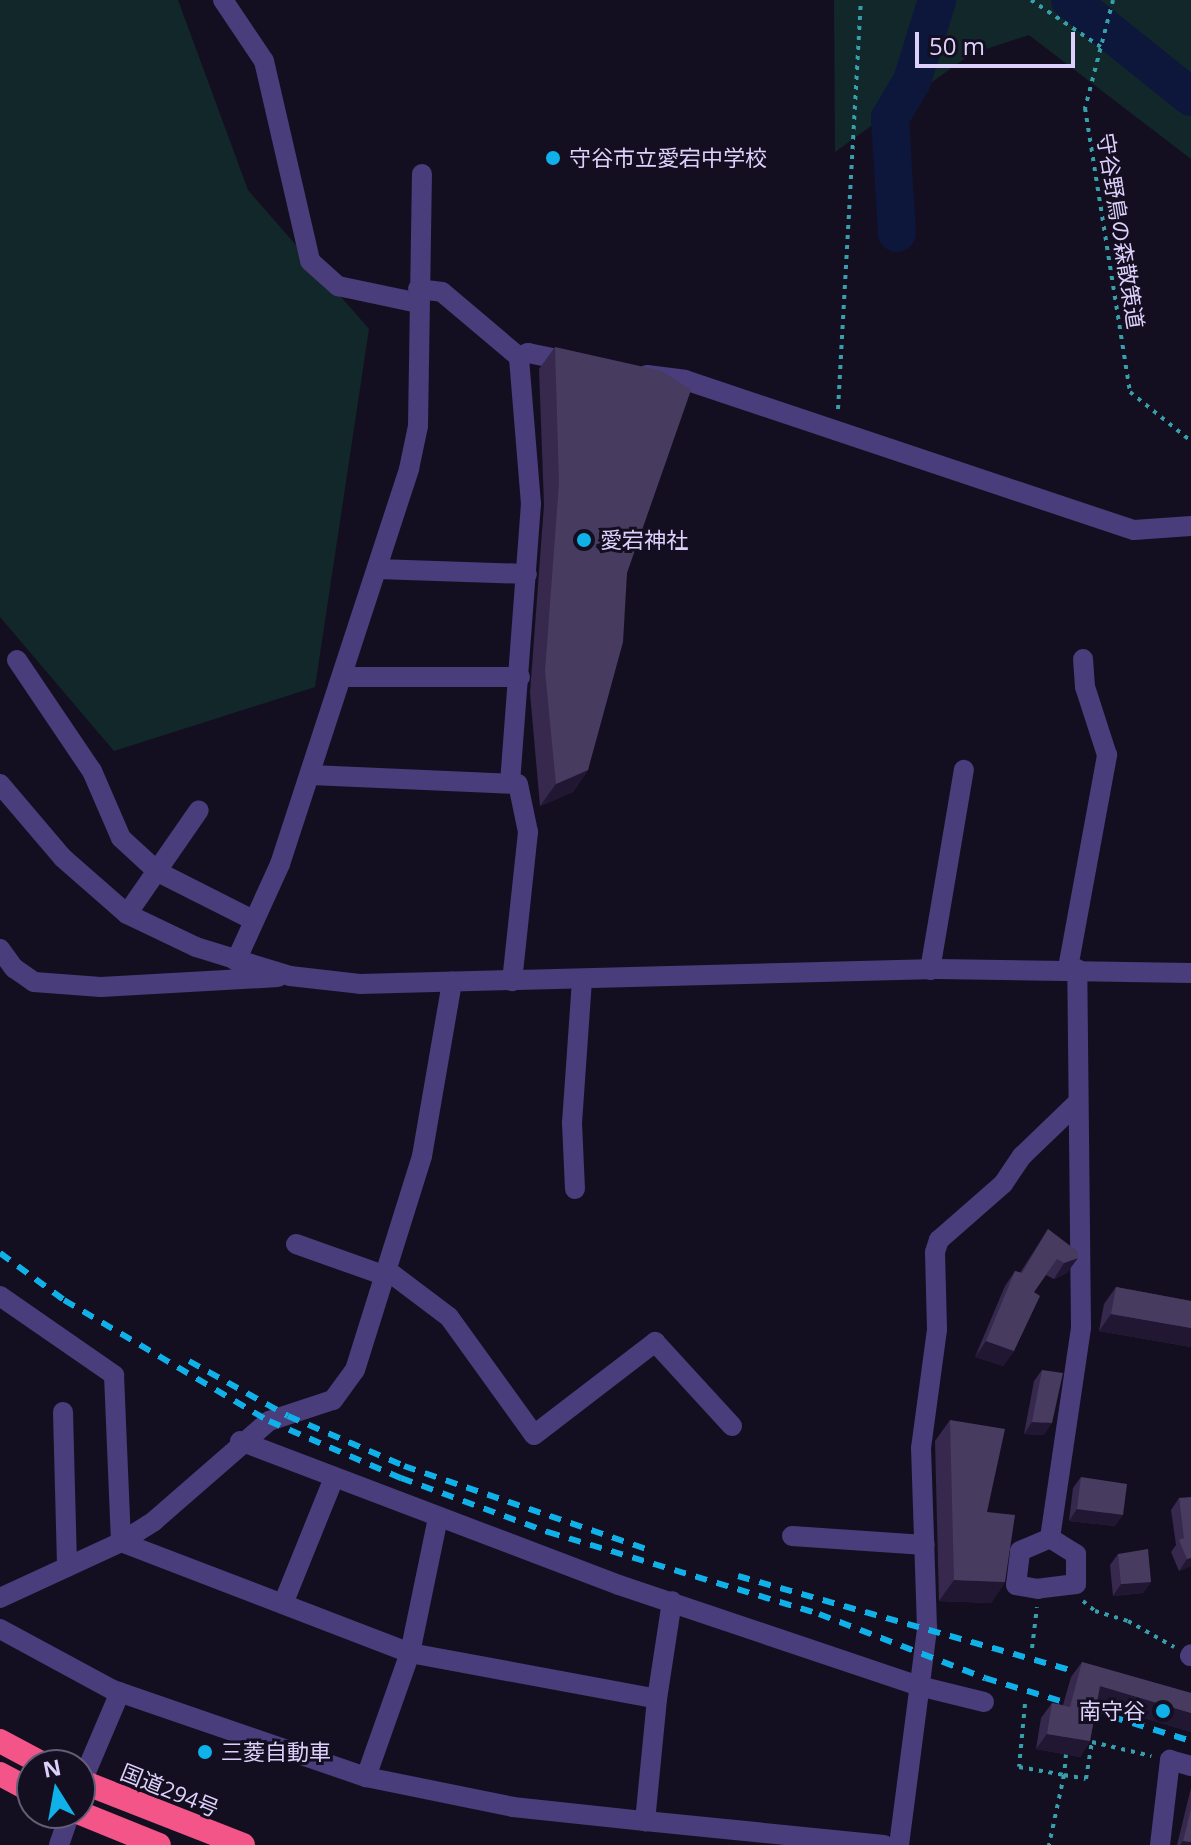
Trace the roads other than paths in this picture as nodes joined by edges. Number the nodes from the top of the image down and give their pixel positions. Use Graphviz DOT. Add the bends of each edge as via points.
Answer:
graph roads {
  1 [pos="223,0"];
  2 [pos="422,174"];
  3 [pos="419,296"];
  4 [pos="519,357"];
  5 [pos="591,365"];
  6 [pos="622,371"];
  7 [pos="1191,526"];
  8 [pos="377,569"];
  9 [pos="527,574"];
  10 [pos="1083,659"];
  11 [pos="17,660"];
  12 [pos="343,677"];
  13 [pos="520,677"];
  14 [pos="964,770"];
  15 [pos="311,775"];
  16 [pos="510,783"];
  17 [pos="0,784"];
  18 [pos="199,810"];
  19 [pos="158,872"];
  20 [pos="127,914"];
  21 [pos="251,919"];
  22 [pos="0,949"];
  23 [pos="236,961"];
  24 [pos="1072,968"];
  25 [pos="930,970"];
  26 [pos="1191,973"];
  27 [pos="290,976"];
  28 [pos="582,979"];
  29 [pos="512,981"];
  30 [pos="452,982"];
  31 [pos="1075,1105"];
  32 [pos="575,1189"];
  33 [pos="296,1244"];
  34 [pos="387,1273"];
  35 [pos="0,1296"];
  36 [pos="63,1412"];
  37 [pos="732,1426"];
  38 [pos="240,1441"];
  39 [pos="334,1478"];
  40 [pos="438,1518"];
  41 [pos="792,1536"];
  42 [pos="1050,1538"];
  43 [pos="121,1542"];
  44 [pos="925,1545"];
  45 [pos="67,1567"];
  46 [pos="0,1598"];
  47 [pos="672,1601"];
  48 [pos="283,1604"];
  49 [pos="0,1629"];
  50 [pos="410,1653"];
  51 [pos="919,1686"];
  52 [pos="120,1692"];
  53 [pos="657,1699"];
  54 [pos="984,1702"];
  55 [pos="95,1749"];
  56 [pos="1191,1766"];
  57 [pos="366,1777"];
  58 [pos="96,1789"];
  59 [pos="96,1819"];
  60 [pos="645,1821"];
  61 [pos="159,1845"];
  62 [pos="243,1845"];
  63 [pos="884,1845"];
  64 [pos="899,1845"];
  65 [pos="1160,1845"];
  1 -- 3 [label="street" via="264,61 310,261 338,286"];
  2 -- 3 [label="street"];
  3 -- 4 [label="street" via="442,292"];
  3 -- 8 [label="street" via="418,426"];
  4 -- 5 [label="street" via="528,353"];
  4 -- 9 [label="street" via="531,504"];
  6 -- 7 [label="street" via="685,380 1134,530"];
  8 -- 9 [label="street"];
  8 -- 12 [label="street"];
  9 -- 13 [label="street"];
  10 -- 24 [label="street" via="1085,687 1107,755"];
  11 -- 19 [label="street" via="92,771 121,838"];
  12 -- 13 [label="street"];
  12 -- 15 [label="street"];
  13 -- 16 [label="street"];
  14 -- 25 [label="street"];
  15 -- 16 [label="street"];
  15 -- 21 [label="street" via="280,864"];
  16 -- 29 [label="street" via="518,784 528,832"];
  17 -- 20 [label="street" via="63,858"];
  18 -- 19 [label="street"];
  19 -- 20 [label="street"];
  19 -- 21 [label="street"];
  20 -- 23 [label="street"];
  21 -- 23 [label="street"];
  22 -- 27 [label="street" via="34,982 101,987"];
  23 -- 27 [label="street"];
  24 -- 25 [label="street"];
  24 -- 26 [label="street"];
  24 -- 31 [label="street"];
  25 -- 28 [label="street"];
  27 -- 30 [label="street" via="360,984"];
  28 -- 29 [label="street"];
  28 -- 32 [label="street" via="572,1123"];
  29 -- 30 [label="street"];
  30 -- 34 [label="street" via="422,1156"];
  31 -- 42 [label="street" via="1084,1281"];
  31 -- 44 [label="street" via="1022,1156 1003,1184 939,1240 937,1329 921,1439"];
  33 -- 34 [label="street"];
  34 -- 37 [label="street" via="449,1317 534,1435 655,1342"];
  34 -- 38 [label="street" via="355,1370 333,1400 269,1421"];
  35 -- 43 [label="street" via="114,1375"];
  36 -- 45 [label="street"];
  38 -- 39 [label="street"];
  38 -- 43 [label="street" via="154,1521"];
  39 -- 40 [label="street"];
  39 -- 48 [label="street"];
  40 -- 47 [label="street"];
  40 -- 50 [label="street"];
  41 -- 44 [label="street"];
  42 -- 42 [label="street" via="1076,1554 1076,1584 1038,1589 1016,1585 1020,1551"];
  43 -- 45 [label="street"];
  43 -- 48 [label="street"];
  44 -- 51 [label="street" via="927,1628"];
  45 -- 46 [label="street"];
  47 -- 51 [label="street"];
  47 -- 53 [label="street"];
  48 -- 50 [label="street"];
  49 -- 52 [label="street"];
  50 -- 53 [label="street"];
  50 -- 57 [label="street"];
  51 -- 54 [label="street"];
  51 -- 64 [label="street"];
  52 -- 55 [label="street"];
  52 -- 57 [label="street"];
  53 -- 60 [label="street"];
  56 -- 65 [label="street" via="1170,1760"];
  57 -- 60 [label="street" via="513,1807"];
  58 -- 62 [label="highway, 国道294号"];
  59 -- 61 [label="highway"];
  60 -- 63 [label="street"];
}
